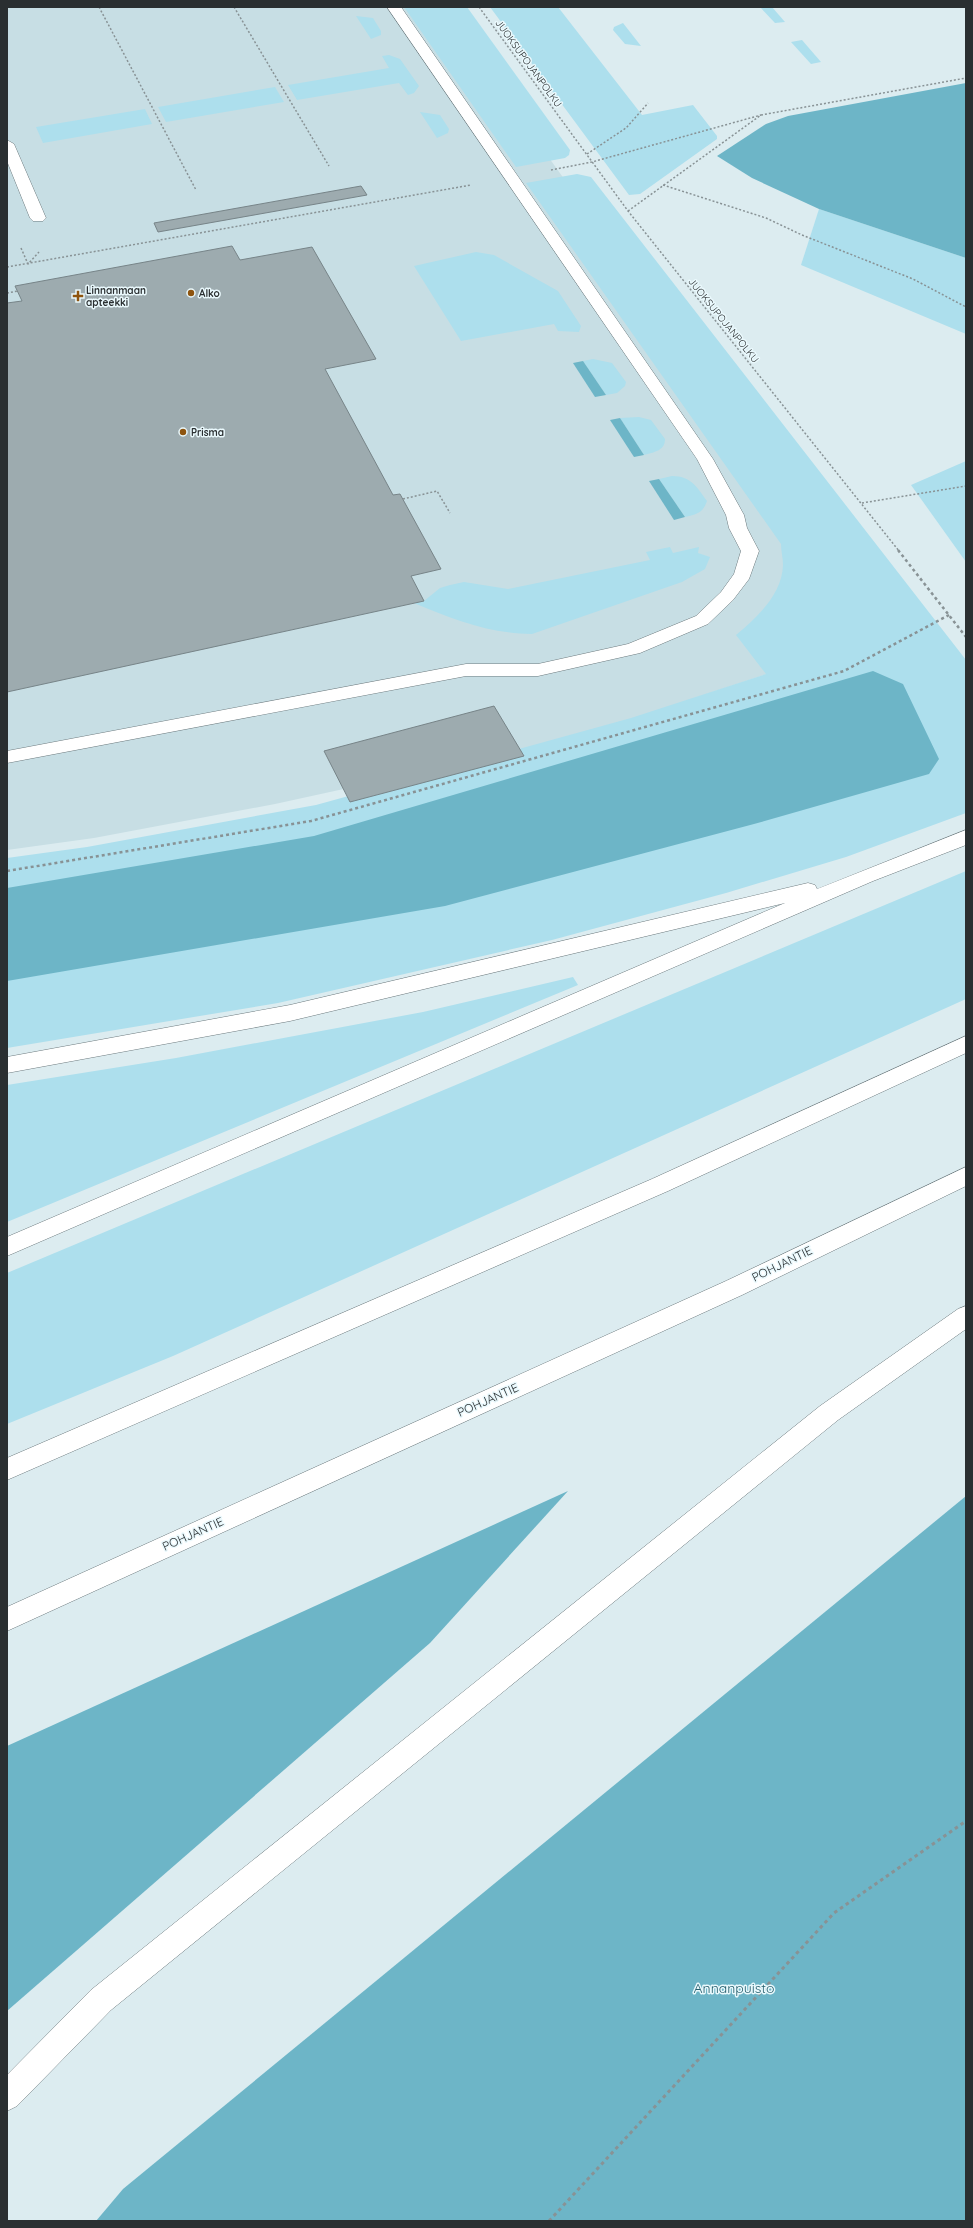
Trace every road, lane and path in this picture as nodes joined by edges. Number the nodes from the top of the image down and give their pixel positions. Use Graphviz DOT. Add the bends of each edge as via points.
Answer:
graph roads {
  1 [pos="99,7"];
  2 [pos="234,7"];
  3 [pos="394,7"];
  4 [pos="479,7"];
  5 [pos="966,78"];
  6 [pos="648,103"];
  7 [pos="761,115"];
  8 [pos="7,144"];
  9 [pos="586,154"];
  10 [pos="592,162"];
  11 [pos="329,166"];
  12 [pos="511,178"];
  13 [pos="663,185"];
  14 [pos="196,190"];
  15 [pos="628,212"];
  16 [pos="38,218"];
  17 [pos="7,267"];
  18 [pos="18,291"];
  19 [pos="7,292"];
  20 [pos="966,307"];
  21 [pos="966,486"];
  22 [pos="403,499"];
  23 [pos="862,503"];
  24 [pos="450,513"];
  25 [pos="949,615"];
  26 [pos="966,637"];
  27 [pos="7,757"];
  28 [pos="966,837"];
  29 [pos="7,871"];
  30 [pos="866,876"];
  31 [pos="966,1044"];
  32 [pos="7,1065"];
  33 [pos="966,1176"];
  34 [pos="7,1247"];
  35 [pos="966,1316"];
  36 [pos="7,1469"];
  37 [pos="7,1619"];
  38 [pos="966,1821"];
  39 [pos="7,2096"];
  40 [pos="549,2221"];
  1 -- 14 [label="path"];
  2 -- 11 [label="path"];
  3 -- 12 [label="main road"];
  4 -- 9 [label="path, JUOKSUPOJANPOLKU"];
  5 -- 7 [label="path"];
  6 -- 9 [label="path" via="626,128"];
  7 -- 10 [label="path"];
  7 -- 13 [label="path"];
  8 -- 16 [label="main road"];
  9 -- 10 [label="path, JUOKSUPOJANPOLKU"];
  10 -- 12 [label="path"];
  10 -- 15 [label="path, JUOKSUPOJANPOLKU"];
  12 -- 17 [label="path"];
  12 -- 27 [label="main road" via="704,459 735,515 738,528 750,551 743,575 727,596 702,620 633,649 538,670 466,670"];
  13 -- 15 [label="path"];
  13 -- 20 [label="path" via="766,218 913,279"];
  15 -- 23 [label="path, JUOKSUPOJANPOLKU"];
  18 -- 19 [label="path"];
  21 -- 23 [label="path"];
  22 -- 24 [label="path" via="437,491"];
  23 -- 25 [label="path, JUOKSUPOJANPOLKU"];
  25 -- 26 [label="path, JUOKSUPOJANPOLKU"];
  25 -- 29 [label="path" via="844,670 311,821"];
  28 -- 30 [label="main road"];
  30 -- 32 [label="main road" via="290,1013"];
  30 -- 34 [label="main road"];
  31 -- 36 [label="main road" via="660,1185"];
  33 -- 37 [label="main road, POHJANTIE" via="734,1288"];
  35 -- 39 [label="main road" via="830,1413 101,2000"];
  38 -- 40 [label="path" via="834,1913"];
}
